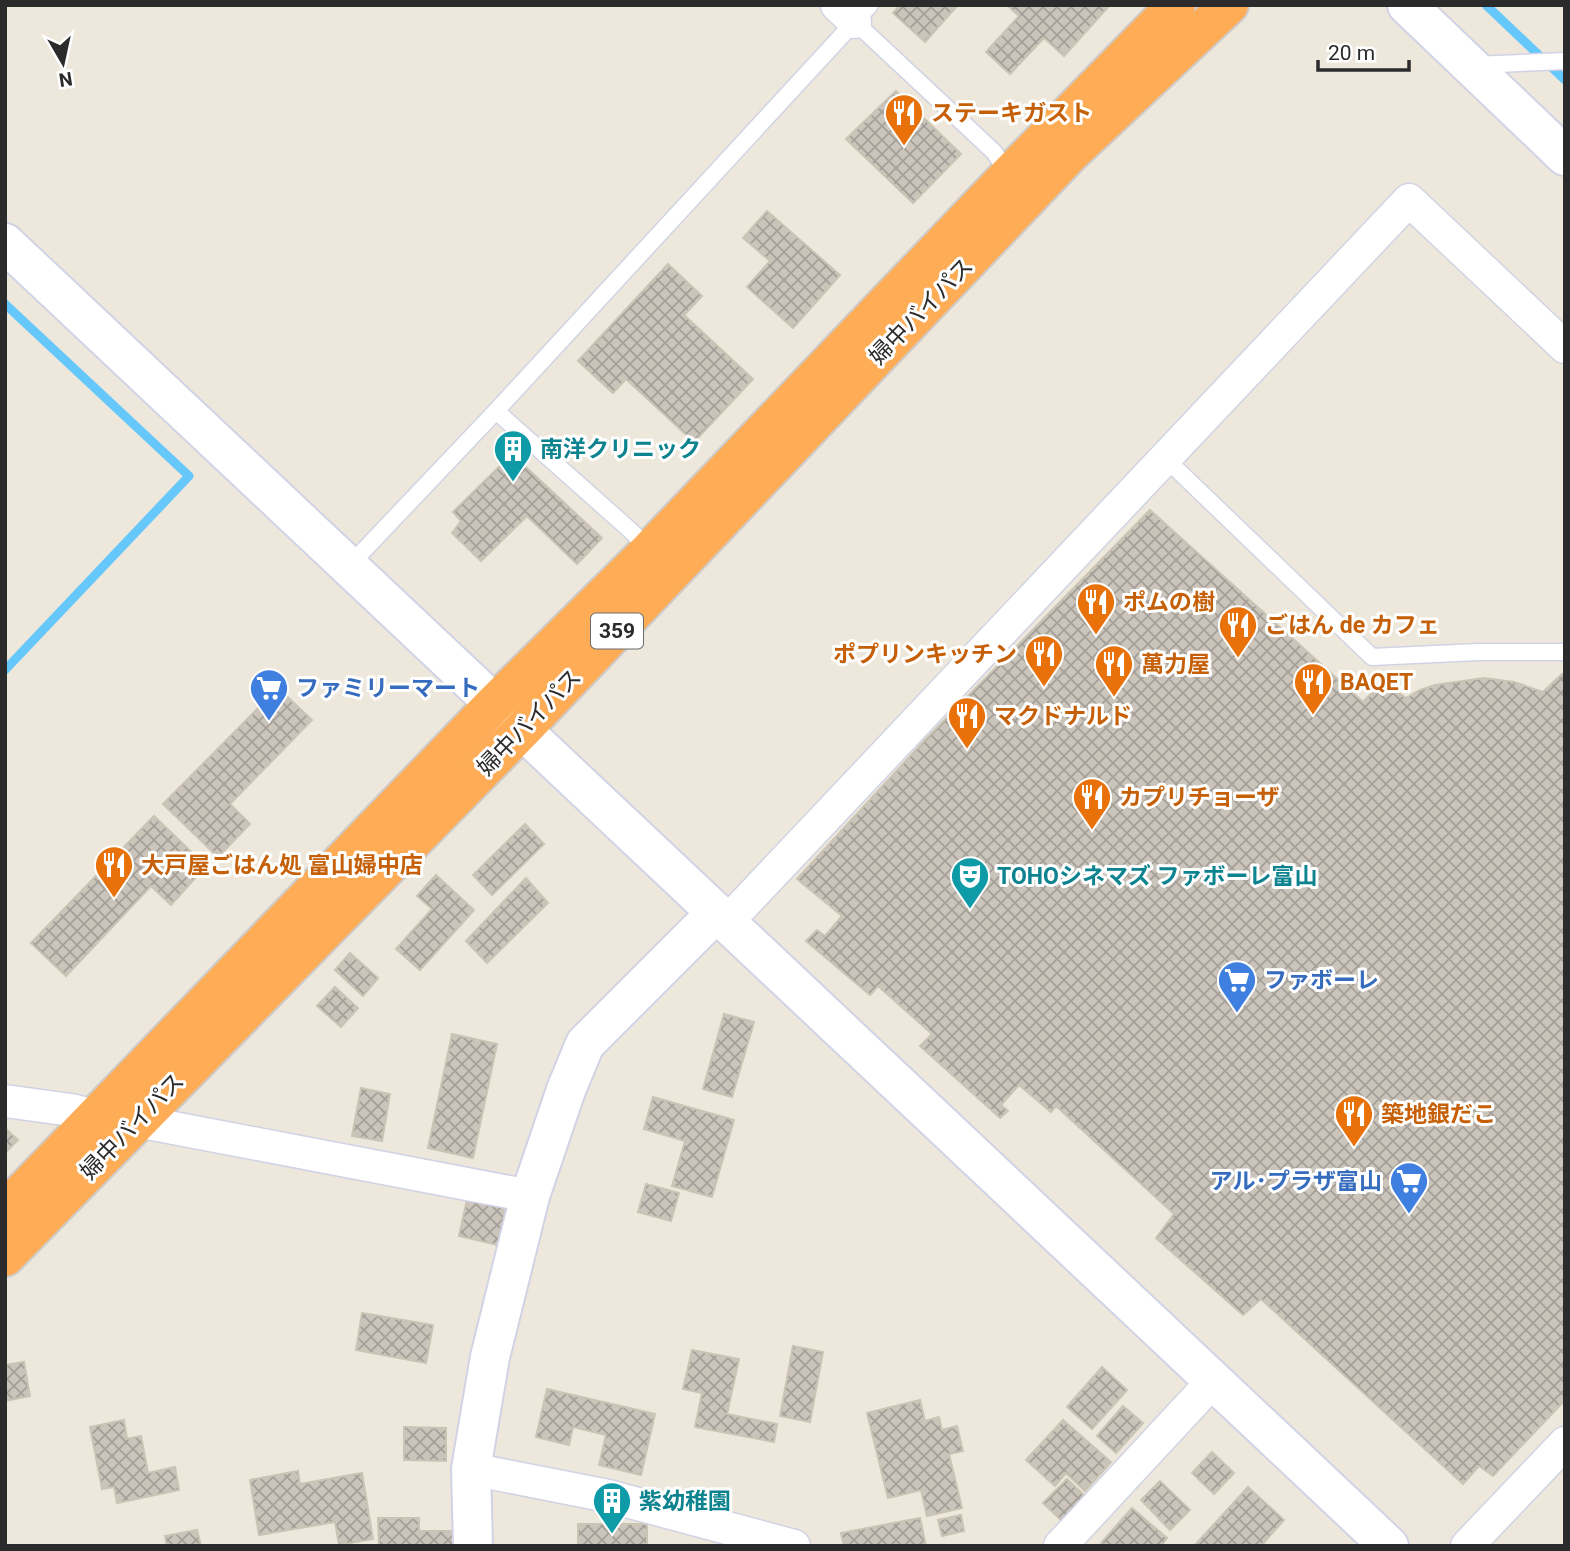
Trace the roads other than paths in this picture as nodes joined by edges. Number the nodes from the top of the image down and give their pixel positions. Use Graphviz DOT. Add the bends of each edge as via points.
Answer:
graph roads {
  1 [pos="1176,5"];
  2 [pos="1229,5"];
  3 [pos="1407,5"];
  4 [pos="854,11"];
  5 [pos="1565,61"];
  6 [pos="1469,65"];
  7 [pos="1565,156"];
  8 [pos="1009,175"];
  9 [pos="5,243"];
  10 [pos="1565,347"];
  11 [pos="496,411"];
  12 [pos="1165,458"];
  13 [pos="650,550"];
  14 [pos="348,567"];
  15 [pos="1565,652"];
  16 [pos="494,704"];
  17 [pos="523,729"];
  18 [pos="721,918"];
  19 [pos="5,1101"];
  20 [pos="95,1116"];
  21 [pos="137,1121"];
  22 [pos="530,1196"];
  23 [pos="5,1210"];
  24 [pos="5,1257"];
  25 [pos="1214,1380"];
  26 [pos="1565,1443"];
  27 [pos="471,1469"];
  28 [pos="473,1546"];
  29 [pos="794,1546"];
  30 [pos="1060,1546"];
  31 [pos="1389,1546"];
  32 [pos="1467,1546"];
  1 -- 8 [label="highway, 婦中バイパス / 359"];
  2 -- 17 [label="highway, 婦中バイパス / 359" via="1069,155"];
  3 -- 6 [label="street"];
  4 -- 8 [label="lane" via="994,152"];
  4 -- 11 [label="lane"];
  5 -- 6 [label="lane"];
  6 -- 7 [label="street"];
  8 -- 13 [label="highway, 婦中バイパス / 359"];
  9 -- 14 [label="street"];
  10 -- 12 [label="street" via="1409,200"];
  11 -- 13 [label="lane"];
  11 -- 14 [label="lane"];
  12 -- 15 [label="lane" via="1372,657"];
  12 -- 18 [label="street"];
  13 -- 16 [label="highway, 婦中バイパス / 359"];
  14 -- 16 [label="street"];
  16 -- 17 [label="street"];
  16 -- 20 [label="highway, 婦中バイパス / 359"];
  17 -- 18 [label="street"];
  17 -- 21 [label="highway, 婦中バイパス / 359"];
  18 -- 22 [label="street" via="585,1044"];
  18 -- 25 [label="street"];
  19 -- 20 [label="street"];
  20 -- 23 [label="highway, 婦中バイパス / 359"];
  21 -- 22 [label="street"];
  21 -- 24 [label="highway, 婦中バイパス / 359"];
  22 -- 27 [label="street" via="490,1357"];
  25 -- 30 [label="street"];
  25 -- 31 [label="street"];
  26 -- 32 [label="street"];
  27 -- 28 [label="street"];
  27 -- 29 [label="street" via="608,1496"];
}
